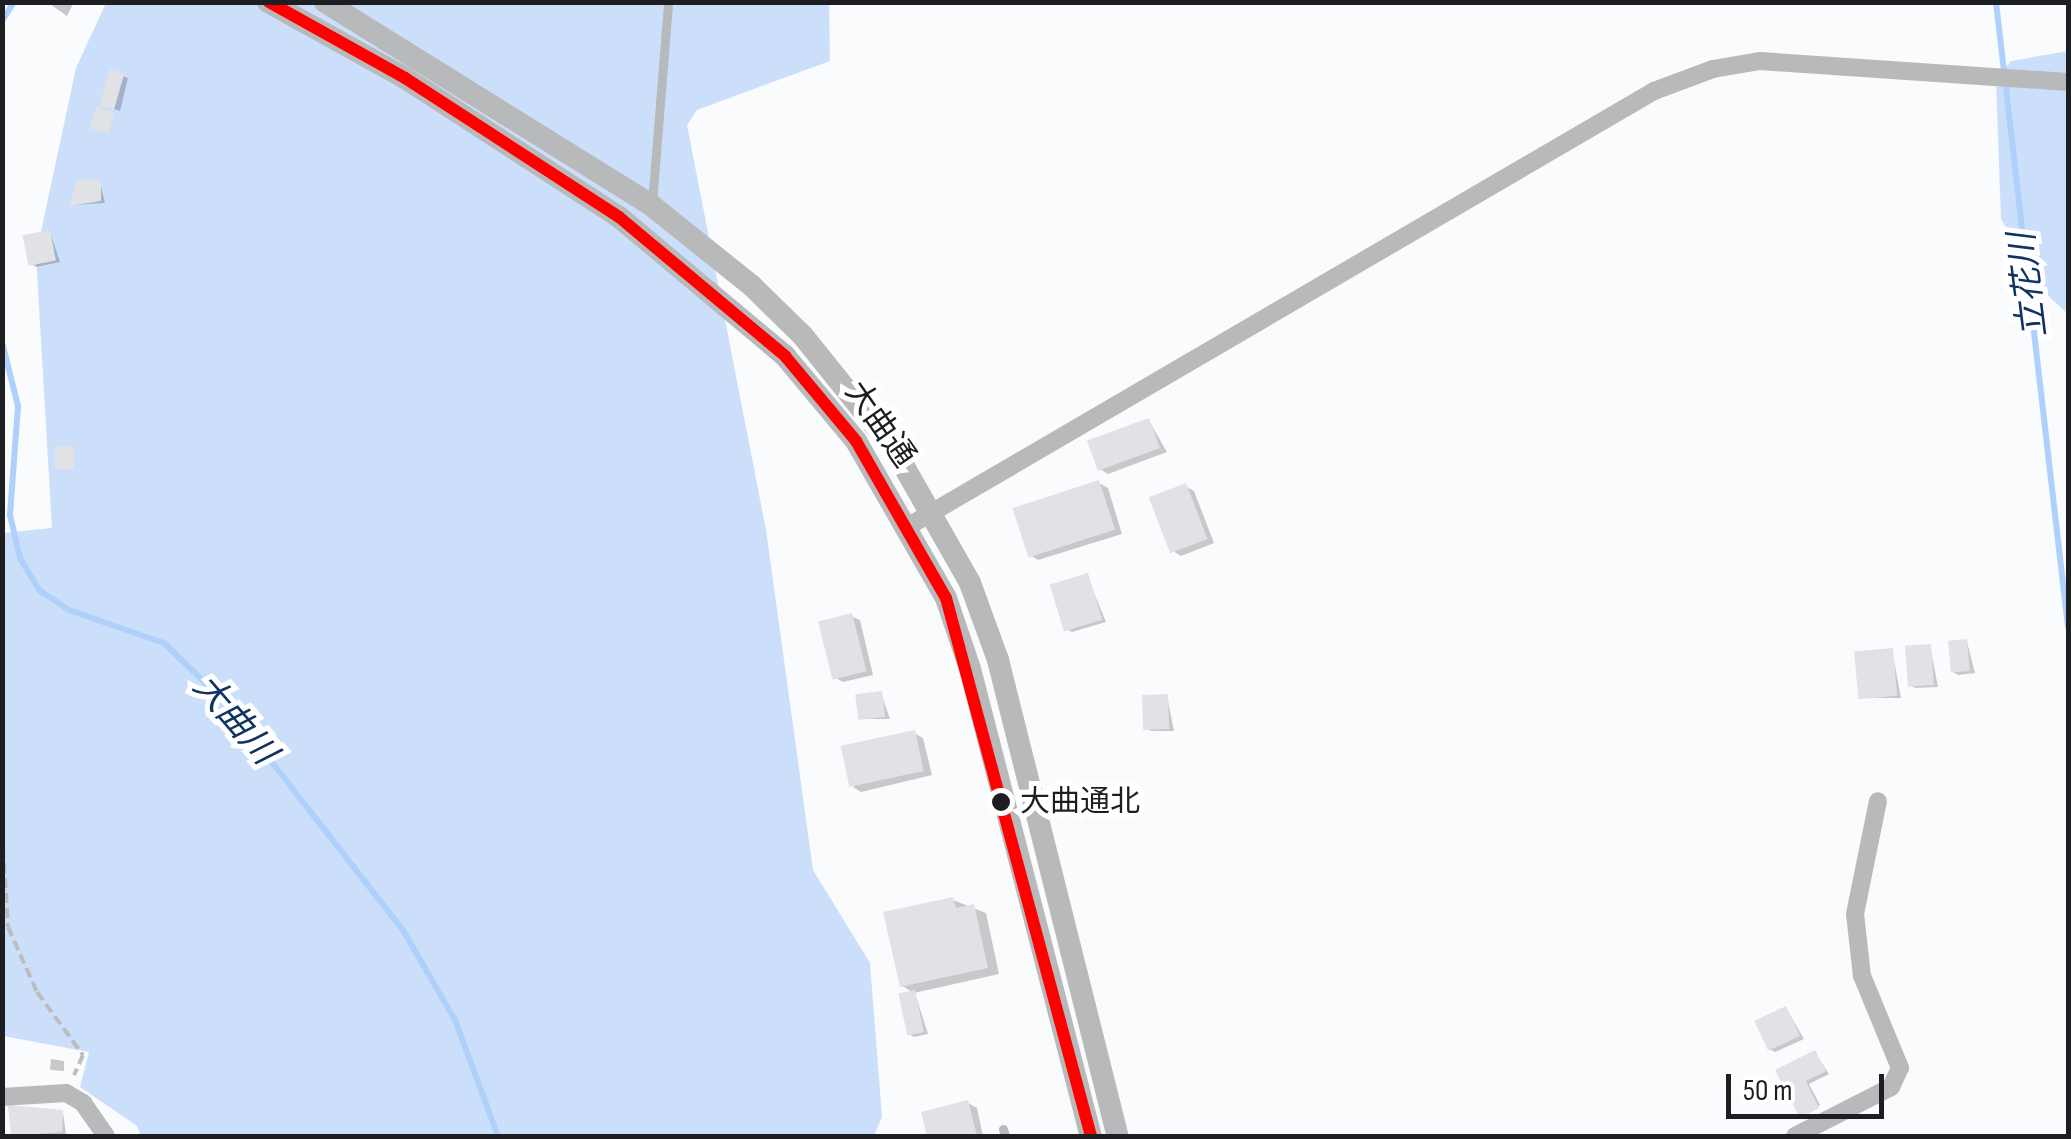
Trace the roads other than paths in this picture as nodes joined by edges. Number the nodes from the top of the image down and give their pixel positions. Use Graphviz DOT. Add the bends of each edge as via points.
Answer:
graph roads {
  1 [pos="268,2"];
  2 [pos="325,2"];
  3 [pos="668,2"];
  4 [pos="2068,82"];
  5 [pos="651,205"];
  6 [pos="929,511"];
  7 [pos="907,527"];
  8 [pos="1878,801"];
  9 [pos="2,1097"];
  10 [pos="106,1136"];
  11 [pos="1092,1136"];
  12 [pos="1118,1136"];
  13 [pos="1794,1136"];
  1 -- 7 [label="street, 大曲通" via="516,146 707,286 786,356 856,441"];
  2 -- 5 [label="street, 大曲通"];
  3 -- 5 [label="lane"];
  4 -- 6 [label="street" via="1760,62 1713,69 1654,91 1394,248"];
  5 -- 6 [label="street, 大曲通" via="803,336 894,449"];
  6 -- 7 [label="street"];
  6 -- 12 [label="street, 大曲通" via="970,582 998,660"];
  7 -- 11 [label="street, 大曲通" via="946,598 970,669"];
  8 -- 13 [label="street" via="1855,914 1862,976 1900,1068 1891,1087"];
  9 -- 10 [label="street" via="66,1093 83,1103"];
}
